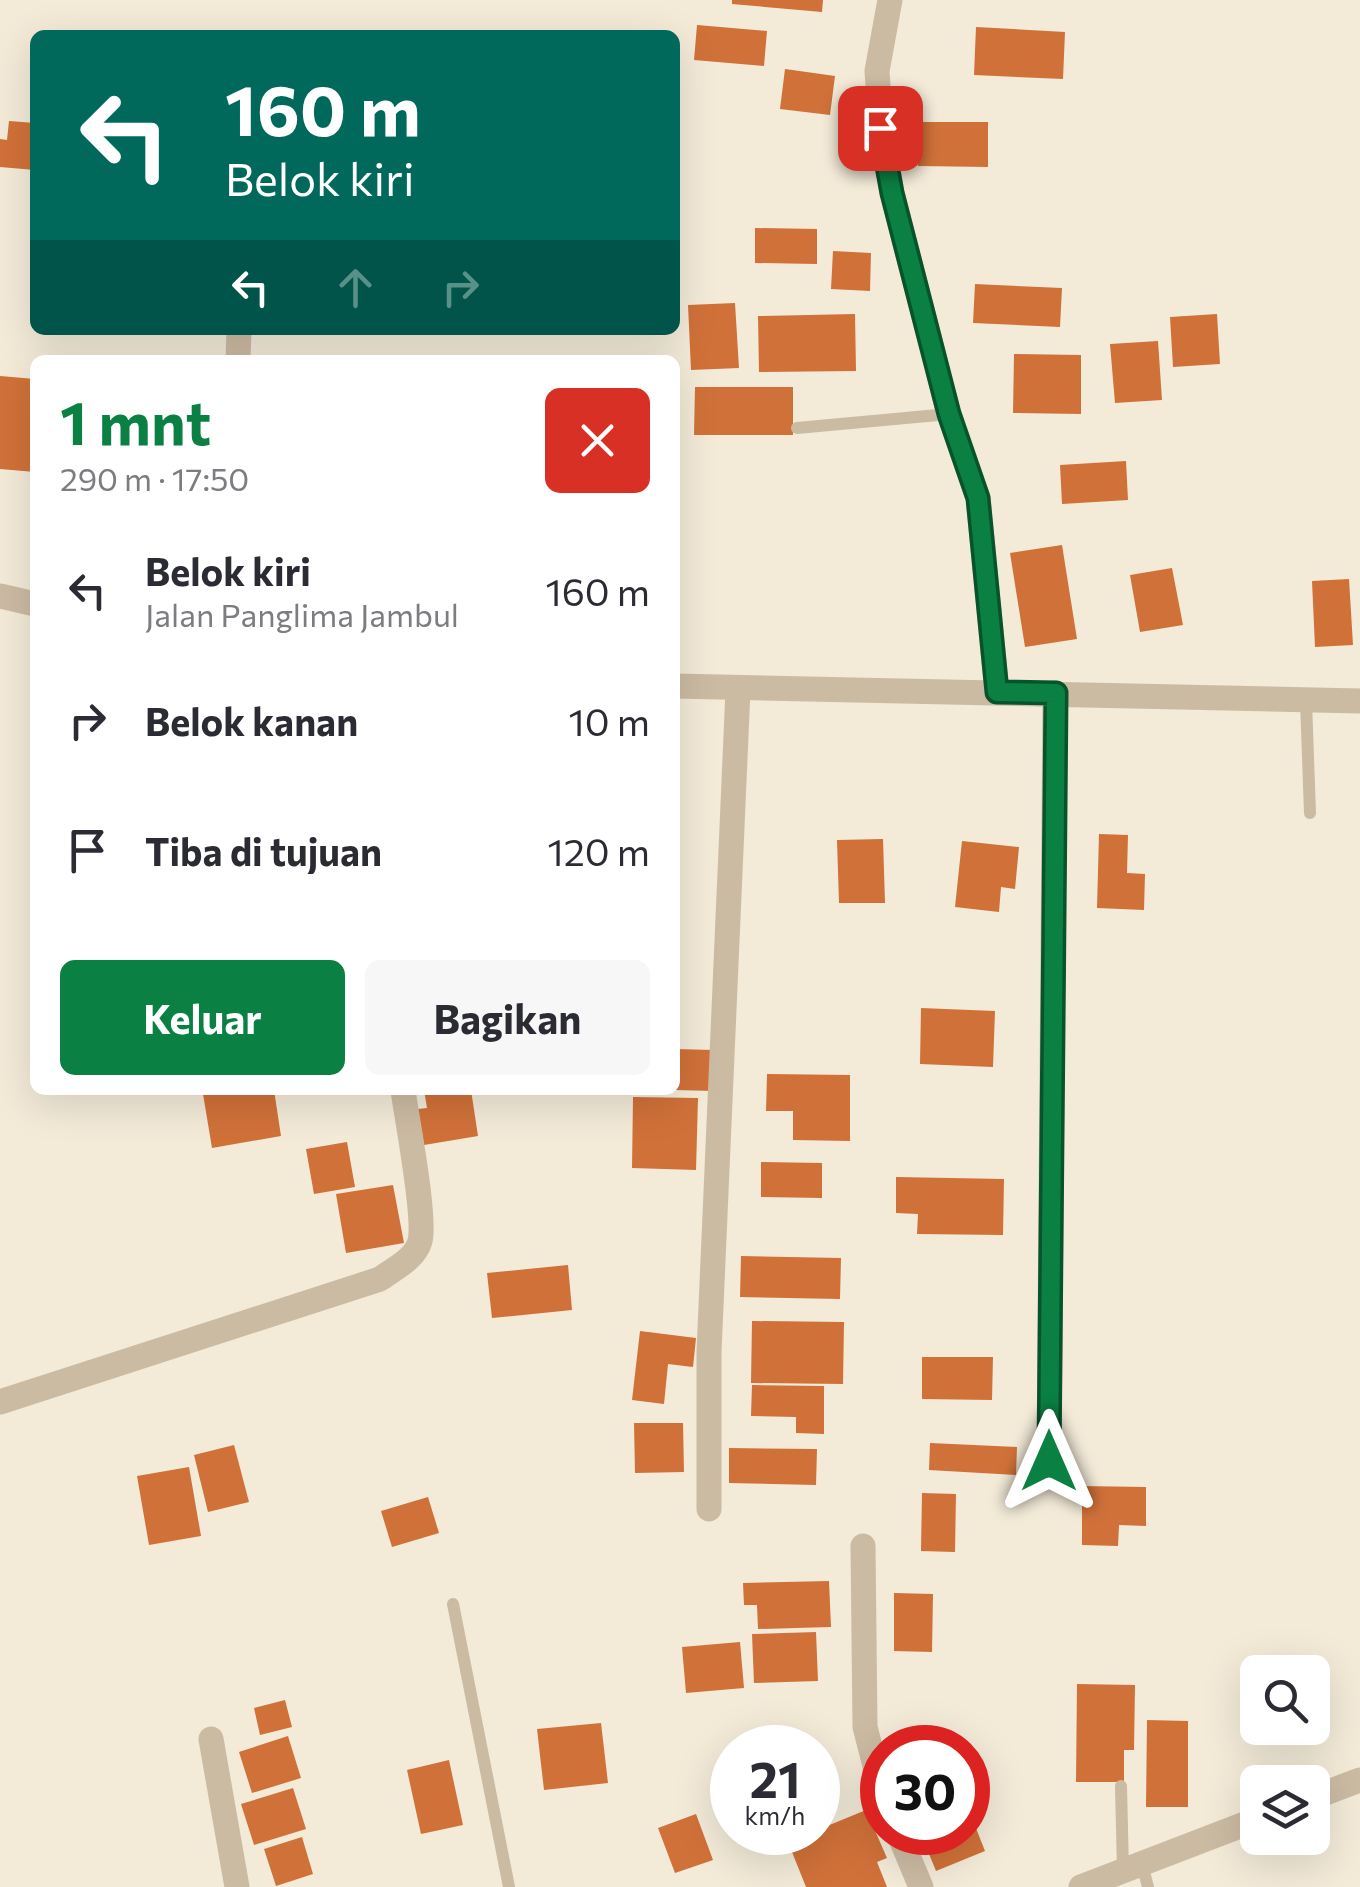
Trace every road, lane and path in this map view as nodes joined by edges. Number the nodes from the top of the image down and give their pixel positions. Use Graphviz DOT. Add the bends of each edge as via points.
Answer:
graph roads {
  1 [pos="890,0"];
  2 [pos="949,414"];
  3 [pos="796,428"];
  4 [pos="0,596"];
  5 [pos="30,603"];
  6 [pos="680,686"];
  7 [pos="738,690"];
  8 [pos="997,692"];
  9 [pos="1056,693"];
  10 [pos="1306,701"];
  11 [pos="1360,702"];
  12 [pos="1310,813"];
  13 [pos="404,1095"];
  14 [pos="0,1402"];
  15 [pos="1049,1461"];
  16 [pos="710,1509"];
  17 [pos="862,1546"];
  18 [pos="454,1604"];
  19 [pos="865,1725"];
  20 [pos="211,1739"];
  21 [pos="1359,1782"];
  22 [pos="1121,1786"];
  23 [pos="1330,1792"];
  24 [pos="1240,1827"];
  25 [pos="908,1855"];
  26 [pos="1138,1874"];
  27 [pos="237,1887"];
  28 [pos="509,1887"];
  29 [pos="921,1887"];
  30 [pos="1081,1887"];
  1 -- 2 [label="street" via="877,71 880,128"];
  2 -- 3 [label="lane"];
  2 -- 8 [label="street" via="978,498"];
  4 -- 5 [label="street"];
  6 -- 7 [label="street"];
  7 -- 8 [label="street"];
  7 -- 16 [label="street" via="708,1352"];
  8 -- 9 [label="street"];
  9 -- 10 [label="street"];
  9 -- 15 [label="street"];
  10 -- 11 [label="street"];
  10 -- 12 [label="lane"];
  13 -- 14 [label="street" via="419,1213 420,1240 411,1257 380,1278"];
  17 -- 19 [label="street"];
  18 -- 28 [label="lane"];
  20 -- 27 [label="street"];
  21 -- 23 [label="street"];
  22 -- 26 [label="lane"];
  24 -- 26 [label="street"];
  25 -- 29 [label="street"];
  26 -- 30 [label="street"];
}
